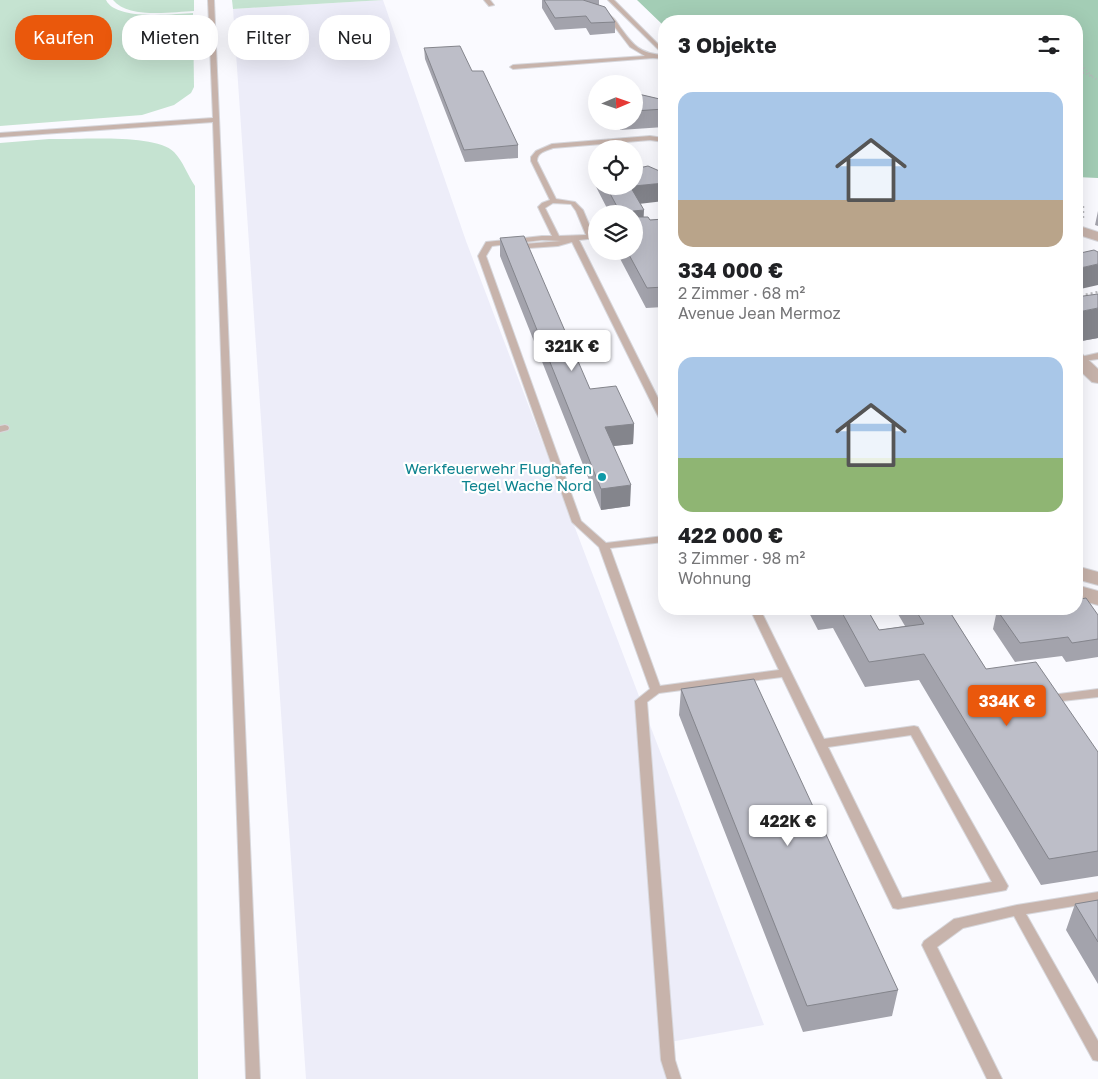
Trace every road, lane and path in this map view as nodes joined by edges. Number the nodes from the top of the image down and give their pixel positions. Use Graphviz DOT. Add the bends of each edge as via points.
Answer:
graph roads {
  1 [pos="211,0"];
  2 [pos="611,0"];
  3 [pos="602,14"];
  4 [pos="658,47"];
  5 [pos="651,57"];
  6 [pos="658,57"];
  7 [pos="1083,66"];
  8 [pos="513,67"];
  9 [pos="1083,73"];
  10 [pos="1092,77"];
  11 [pos="1098,80"];
  12 [pos="216,120"];
  13 [pos="0,135"];
  14 [pos="658,139"];
  15 [pos="554,201"];
  16 [pos="588,227"];
  17 [pos="1083,231"];
  18 [pos="1098,236"];
  19 [pos="556,237"];
  20 [pos="588,238"];
  21 [pos="574,239"];
  22 [pos="486,248"];
  23 [pos="1088,287"];
  24 [pos="1097,292"];
  25 [pos="1083,295"];
  26 [pos="1098,356"];
  27 [pos="1083,358"];
  28 [pos="1083,364"];
  29 [pos="1098,378"];
  30 [pos="658,408"];
  31 [pos="658,539"];
  32 [pos="604,546"];
  33 [pos="1083,574"];
  34 [pos="1098,579"];
  35 [pos="1083,594"];
  36 [pos="1098,598"];
  37 [pos="758,615"];
  38 [pos="786,673"];
  39 [pos="656,690"];
  40 [pos="1098,693"];
  41 [pos="1067,717"];
  42 [pos="820,744"];
  43 [pos="1098,897"];
  44 [pos="1017,910"];
  45 [pos="1098,1055"];
  46 [pos="253,1079"];
  47 [pos="674,1079"];
  48 [pos="995,1079"];
  1 -- 12 [label="lane"];
  2 -- 4 [label="lane"];
  3 -- 5 [label="lane" via="610,17 637,52"];
  5 -- 6 [label="lane"];
  5 -- 8 [label="lane"];
  7 -- 10 [label="path"];
  9 -- 10 [label="path"];
  10 -- 11 [label="path"];
  12 -- 13 [label="lane"];
  12 -- 46 [label="lane"];
  14 -- 15 [label="lane" via="552,146 538,152 534,161"];
  15 -- 16 [label="lane" via="573,203"];
  15 -- 19 [label="lane" via="541,207"];
  17 -- 18 [label="street"];
  19 -- 21 [label="lane"];
  19 -- 22 [label="lane" via="499,242"];
  20 -- 21 [label="lane"];
  21 -- 22 [label="lane" via="558,244"];
  21 -- 30 [label="lane"];
  22 -- 32 [label="lane" via="482,256 577,522"];
  23 -- 24 [label="path"];
  24 -- 25 [label="path"];
  26 -- 27 [label="lane"];
  28 -- 29 [label="street"];
  31 -- 32 [label="lane"];
  32 -- 39 [label="lane"];
  33 -- 34 [label="street"];
  35 -- 36 [label="street"];
  37 -- 38 [label="lane"];
  38 -- 39 [label="lane"];
  38 -- 42 [label="lane"];
  39 -- 47 [label="lane" via="641,701 668,1060"];
  40 -- 41 [label="lane" via="1059,698 1056,701"];
  42 -- 42 [label="lane" via="898,904 1001,886 914,730"];
  43 -- 44 [label="lane"];
  44 -- 45 [label="lane"];
  44 -- 48 [label="lane" via="959,923 929,945"];
}
